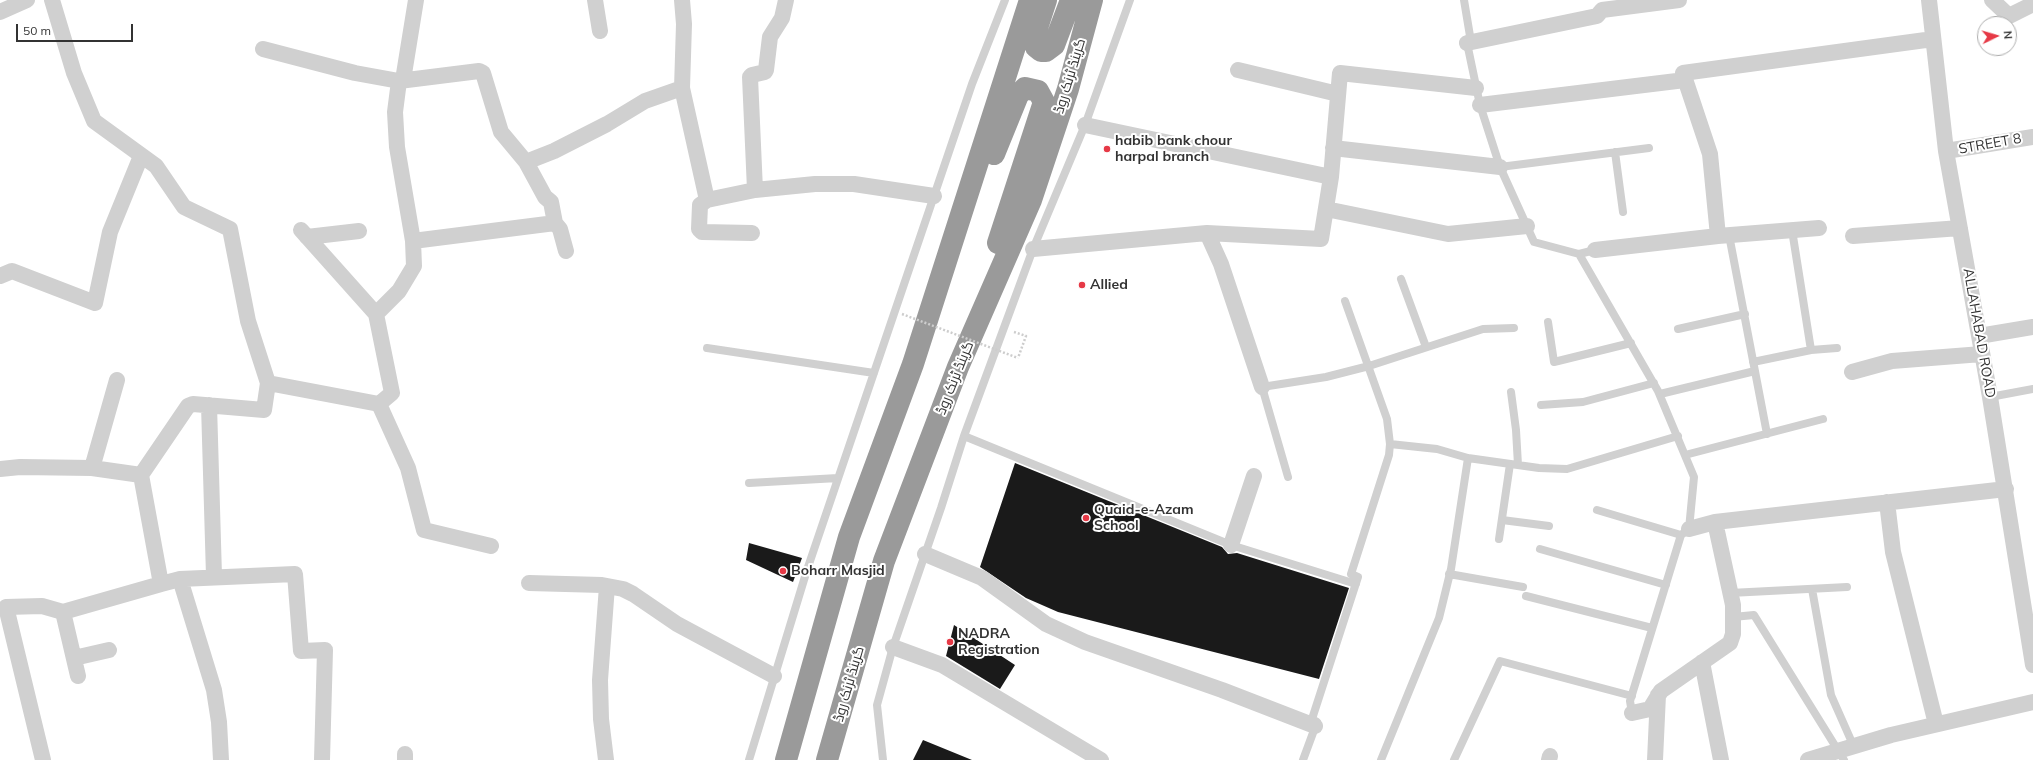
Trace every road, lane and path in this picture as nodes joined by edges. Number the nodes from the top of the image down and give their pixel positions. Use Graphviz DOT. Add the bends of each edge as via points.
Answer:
graph roads {
  1 [pos="27,0"];
  2 [pos="52,0"];
  3 [pos="416,0"];
  4 [pos="595,0"];
  5 [pos="682,0"];
  6 [pos="786,0"];
  7 [pos="1005,0"];
  8 [pos="1030,0"];
  9 [pos="1046,0"];
  10 [pos="1071,0"];
  11 [pos="1092,0"];
  12 [pos="1130,0"];
  13 [pos="1464,0"];
  14 [pos="1679,0"];
  15 [pos="1929,0"];
  16 [pos="1992,0"];
  17 [pos="1630,3"];
  18 [pos="2033,4"];
  19 [pos="0,12"];
  20 [pos="600,31"];
  21 [pos="1934,39"];
  22 [pos="1469,43"];
  23 [pos="263,49"];
  24 [pos="1238,70"];
  25 [pos="401,80"];
  26 [pos="1685,80"];
  27 [pos="682,88"];
  28 [pos="1476,88"];
  29 [pos="1338,94"];
  30 [pos="1480,105"];
  31 [pos="1084,125"];
  32 [pos="2033,137"];
  33 [pos="1333,148"];
  34 [pos="1649,148"];
  35 [pos="1946,151"];
  36 [pos="1615,152"];
  37 [pos="142,156"];
  38 [pos="526,162"];
  39 [pos="1500,167"];
  40 [pos="1331,177"];
  41 [pos="755,190"];
  42 [pos="934,196"];
  43 [pos="707,200"];
  44 [pos="1326,209"];
  45 [pos="1623,212"];
  46 [pos="555,223"];
  47 [pos="1527,226"];
  48 [pos="1818,228"];
  49 [pos="1960,228"];
  50 [pos="1792,230"];
  51 [pos="360,231"];
  52 [pos="752,232"];
  53 [pos="1207,233"];
  54 [pos="1724,235"];
  55 [pos="1853,236"];
  56 [pos="413,241"];
  57 [pos="1033,249"];
  58 [pos="1595,250"];
  59 [pos="566,251"];
  60 [pos="1579,254"];
  61 [pos="0,276"];
  62 [pos="1401,279"];
  63 [pos="1345,301"];
  64 [pos="376,314"];
  65 [pos="902,314"];
  66 [pos="1744,314"];
  67 [pos="1548,322"];
  68 [pos="2033,327"];
  69 [pos="1514,328"];
  70 [pos="1678,330"];
  71 [pos="1026,336"];
  72 [pos="1979,336"];
  73 [pos="1631,343"];
  74 [pos="1426,347"];
  75 [pos="707,348"];
  76 [pos="1837,348"];
  77 [pos="1811,350"];
  78 [pos="1982,354"];
  79 [pos="1753,362"];
  80 [pos="913,364"];
  81 [pos="1369,366"];
  82 [pos="958,367"];
  83 [pos="1755,371"];
  84 [pos="1852,372"];
  85 [pos="874,373"];
  86 [pos="117,380"];
  87 [pos="268,383"];
  88 [pos="1654,383"];
  89 [pos="1262,387"];
  90 [pos="2033,389"];
  91 [pos="1511,392"];
  92 [pos="1660,394"];
  93 [pos="1990,396"];
  94 [pos="379,404"];
  95 [pos="1541,405"];
  96 [pos="208,406"];
  97 [pos="1822,419"];
  98 [pos="1767,434"];
  99 [pos="964,436"];
  100 [pos="1678,436"];
  101 [pos="1390,444"];
  102 [pos="1685,455"];
  103 [pos="1468,458"];
  104 [pos="1514,464"];
  105 [pos="92,468"];
  106 [pos="0,469"];
  107 [pos="141,475"];
  108 [pos="1254,476"];
  109 [pos="1288,477"];
  110 [pos="838,478"];
  111 [pos="749,483"];
  112 [pos="2006,490"];
  113 [pos="1887,502"];
  114 [pos="1597,510"];
  115 [pos="1502,520"];
  116 [pos="1715,522"];
  117 [pos="1549,526"];
  118 [pos="1685,532"];
  119 [pos="1499,539"];
  120 [pos="1232,545"];
  121 [pos="491,546"];
  122 [pos="1540,549"];
  123 [pos="925,554"];
  124 [pos="1449,574"];
  125 [pos="214,576"];
  126 [pos="180,579"];
  127 [pos="161,584"];
  128 [pos="529,584"];
  129 [pos="1356,584"];
  130 [pos="1666,585"];
  131 [pos="607,586"];
  132 [pos="1523,587"];
  133 [pos="1847,587"];
  134 [pos="1812,589"];
  135 [pos="1730,593"];
  136 [pos="1526,596"];
  137 [pos="63,612"];
  138 [pos="1733,617"];
  139 [pos="1652,628"];
  140 [pos="893,647"];
  141 [pos="109,650"];
  142 [pos="74,658"];
  143 [pos="1702,662"];
  144 [pos="2033,665"];
  145 [pos="78,676"];
  146 [pos="774,676"];
  147 [pos="1658,695"];
  148 [pos="1632,696"];
  149 [pos="2033,702"];
  150 [pos="1632,713"];
  151 [pos="1936,724"];
  152 [pos="1315,726"];
  153 [pos="1844,754"];
  154 [pos="43,760"];
  155 [pos="221,760"];
  156 [pos="322,760"];
  157 [pos="606,760"];
  158 [pos="749,760"];
  159 [pos="786,760"];
  160 [pos="827,760"];
  161 [pos="883,760"];
  162 [pos="1101,760"];
  163 [pos="1303,760"];
  164 [pos="1381,760"];
  165 [pos="1454,760"];
  166 [pos="1655,760"];
  167 [pos="1721,760"];
  168 [pos="1808,760"];
  1 -- 19 [label="street"];
  2 -- 37 [label="street" via="74,73 94,121"];
  3 -- 25 [label="street"];
  4 -- 20 [label="street"];
  5 -- 27 [label="street"];
  6 -- 41 [label="street" via="782,18 770,37 766,70 750,77"];
  7 -- 42 [label="lane" via="972,84"];
  8 -- 80 [label="highway"];
  9 -- 10 [label="highway" via="1034,38 1036,47 1041,51 1054,46"];
  11 -- 82 [label="highway, گرینڈ ٹرنک روڈ" via="1068,89 1031,200"];
  12 -- 31 [label="lane"];
  13 -- 22 [label="lane"];
  14 -- 17 [label="street"];
  15 -- 21 [label="street, ALLAHABAD ROAD"];
  16 -- 18 [label="street" via="2009,16"];
  17 -- 22 [label="street" via="1602,10 1597,16"];
  21 -- 26 [label="street" via="1683,73"];
  21 -- 35 [label="street, ALLAHABAD ROAD"];
  22 -- 28 [label="lane"];
  23 -- 25 [label="street" via="355,73"];
  24 -- 29 [label="street"];
  25 -- 38 [label="street" via="479,71 483,73 502,132"];
  25 -- 56 [label="street" via="395,112 397,147"];
  26 -- 30 [label="street"];
  26 -- 54 [label="street" via="1710,154"];
  27 -- 38 [label="street" via="645,101 601,128"];
  27 -- 43 [label="street"];
  28 -- 29 [label="street" via="1340,73"];
  28 -- 30 [label="lane"];
  29 -- 33 [label="street"];
  30 -- 39 [label="lane"];
  31 -- 40 [label="street"];
  31 -- 57 [label="lane"];
  32 -- 35 [label="street, STREET 8"];
  33 -- 39 [label="street"];
  33 -- 40 [label="street"];
  34 -- 36 [label="lane"];
  35 -- 49 [label="street, ALLAHABAD ROAD"];
  36 -- 39 [label="lane"];
  36 -- 45 [label="lane"];
  37 -- 61 [label="street" via="110,232 95,303 12,271"];
  37 -- 87 [label="street" via="156,166 184,208 230,229 248,321"];
  38 -- 46 [label="street" via="545,197 551,202"];
  39 -- 47 [label="lane"];
  40 -- 44 [label="street"];
  41 -- 42 [label="street" via="815,184 854,184"];
  41 -- 43 [label="street"];
  42 -- 85 [label="lane"];
  43 -- 52 [label="street" via="700,205 698,211 699,229 702,232"];
  44 -- 47 [label="street" via="1448,234"];
  44 -- 53 [label="street" via="1321,239"];
  46 -- 56 [label="street"];
  46 -- 59 [label="street" via="560,229"];
  47 -- 60 [label="lane" via="1534,242"];
  48 -- 50 [label="street"];
  49 -- 55 [label="street"];
  49 -- 72 [label="street, ALLAHABAD ROAD"];
  50 -- 54 [label="street"];
  50 -- 77 [label="lane"];
  51 -- 64 [label="street" via="304,233"];
  53 -- 57 [label="street"];
  53 -- 89 [label="street" via="1221,264"];
  54 -- 58 [label="street"];
  54 -- 66 [label="lane"];
  56 -- 64 [label="street" via="414,266 399,291"];
  57 -- 99 [label="lane"];
  58 -- 60 [label="lane"];
  60 -- 73 [label="lane"];
  62 -- 74 [label="lane"];
  63 -- 81 [label="lane"];
  64 -- 94 [label="street" via="392,393"];
  65 -- 71 [label="path, bridge" via="1018,358"];
  66 -- 70 [label="lane"];
  66 -- 79 [label="lane"];
  67 -- 73 [label="lane" via="1554,362"];
  68 -- 72 [label="street"];
  69 -- 74 [label="lane" via="1483,328"];
  72 -- 78 [label="street, ALLAHABAD ROAD"];
  73 -- 88 [label="lane"];
  74 -- 81 [label="lane"];
  75 -- 85 [label="lane"];
  76 -- 77 [label="lane"];
  77 -- 79 [label="lane"];
  78 -- 84 [label="street" via="1892,361"];
  78 -- 93 [label="street, ALLAHABAD ROAD"];
  79 -- 83 [label="lane"];
  80 -- 82 [label="highway" via="1018,95 1025,88 1033,88 1040,93 1044,102"];
  80 -- 159 [label="highway" via="849,536"];
  81 -- 89 [label="lane" via="1326,377"];
  81 -- 101 [label="lane" via="1387,419"];
  82 -- 160 [label="highway, گرینڈ ٹرنک روڈ" via="884,561"];
  83 -- 92 [label="lane"];
  83 -- 98 [label="lane"];
  85 -- 110 [label="lane"];
  86 -- 105 [label="street"];
  87 -- 94 [label="street"];
  87 -- 96 [label="street" via="264,410"];
  88 -- 92 [label="lane"];
  88 -- 95 [label="lane" via="1582,402"];
  89 -- 109 [label="lane"];
  90 -- 93 [label="lane"];
  91 -- 104 [label="lane" via="1516,430"];
  92 -- 100 [label="lane"];
  93 -- 112 [label="street, ALLAHABAD ROAD"];
  94 -- 121 [label="street" via="408,468 424,530"];
  96 -- 107 [label="street" via="188,406"];
  96 -- 125 [label="street"];
  97 -- 98 [label="lane"];
  98 -- 102 [label="lane"];
  99 -- 120 [label="lane"];
  99 -- 123 [label="lane"];
  100 -- 102 [label="lane"];
  100 -- 104 [label="lane" via="1567,469"];
  101 -- 103 [label="lane" via="1437,449"];
  101 -- 129 [label="lane" via="1389,455 1351,574 1358,577"];
  102 -- 118 [label="lane" via="1694,476"];
  103 -- 104 [label="lane"];
  103 -- 124 [label="lane"];
  104 -- 115 [label="lane"];
  105 -- 106 [label="street" via="20,466"];
  105 -- 107 [label="street"];
  107 -- 127 [label="street"];
  108 -- 120 [label="street"];
  110 -- 111 [label="lane"];
  110 -- 146 [label="lane"];
  112 -- 113 [label="street"];
  112 -- 144 [label="street, ALLAHABAD ROAD"];
  113 -- 116 [label="street"];
  113 -- 151 [label="street" via="1893,552"];
  114 -- 118 [label="lane"];
  115 -- 117 [label="lane"];
  115 -- 119 [label="lane"];
  116 -- 118 [label="street"];
  116 -- 135 [label="street"];
  118 -- 130 [label="lane"];
  120 -- 129 [label="lane"];
  122 -- 130 [label="lane"];
  123 -- 140 [label="lane"];
  123 -- 152 [label="street" via="982,578 1046,624 1085,642"];
  124 -- 132 [label="lane"];
  124 -- 164 [label="lane" via="1439,618"];
  125 -- 126 [label="street"];
  125 -- 156 [label="street" via="295,574 301,651 325,650"];
  126 -- 127 [label="street"];
  126 -- 155 [label="street" via="214,690"];
  127 -- 137 [label="street"];
  128 -- 131 [label="street"];
  129 -- 152 [label="lane" via="1312,719 1317,722"];
  130 -- 139 [label="lane"];
  131 -- 146 [label="street" via="633,594 677,624"];
  131 -- 157 [label="street" via="600,680"];
  133 -- 134 [label="lane"];
  134 -- 135 [label="lane"];
  134 -- 153 [label="lane"];
  135 -- 138 [label="street"];
  136 -- 139 [label="lane"];
  137 -- 142 [label="street"];
  137 -- 154 [label="street" via="42,606 6,608"];
  138 -- 143 [label="street" via="1730,643"];
  138 -- 153 [label="lane" via="1754,615"];
  139 -- 148 [label="lane"];
  140 -- 161 [label="lane" via="877,705"];
  140 -- 162 [label="street" via="942,664"];
  141 -- 142 [label="street"];
  142 -- 145 [label="street"];
  143 -- 147 [label="street"];
  143 -- 167 [label="street"];
  146 -- 158 [label="lane"];
  147 -- 150 [label="street" via="1650,709"];
  147 -- 166 [label="street"];
  148 -- 150 [label="lane"];
  148 -- 165 [label="lane" via="1500,661"];
  149 -- 151 [label="street"];
  151 -- 153 [label="street" via="1891,735"];
  152 -- 163 [label="lane"];
  153 -- 168 [label="street"];
}
